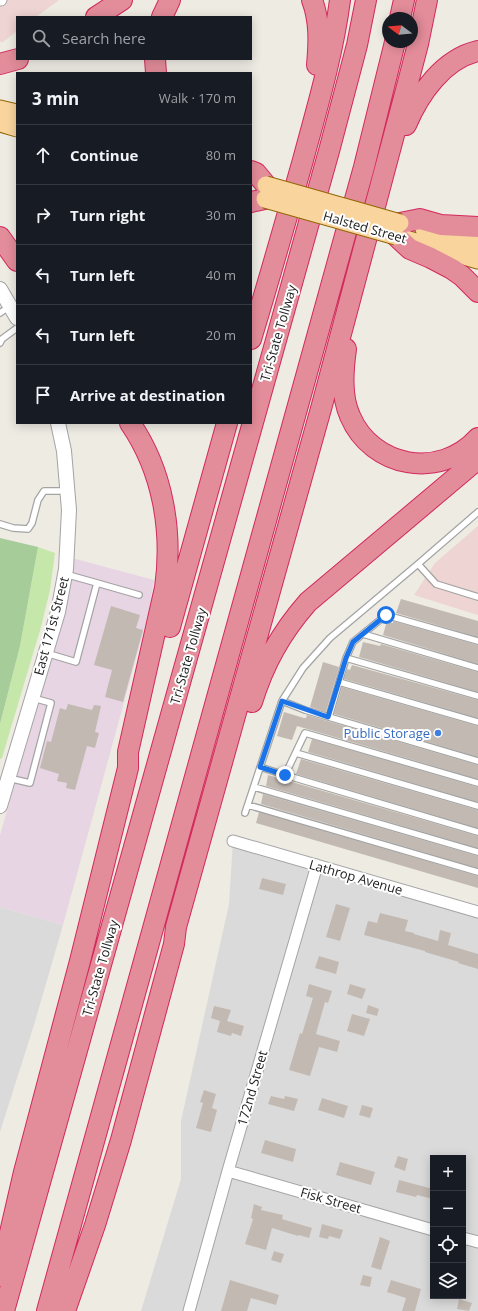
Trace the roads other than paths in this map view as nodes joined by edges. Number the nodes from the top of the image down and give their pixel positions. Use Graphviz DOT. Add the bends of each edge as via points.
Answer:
graph roads {
  1 [pos="122,0"];
  2 [pos="170,0"];
  3 [pos="312,0"];
  4 [pos="340,0"];
  5 [pos="366,0"];
  6 [pos="404,0"];
  7 [pos="427,0"];
  8 [pos="401,12"];
  9 [pos="98,16"];
  10 [pos="162,16"];
  11 [pos="394,48"];
  12 [pos="478,51"];
  13 [pos="16,60"];
  14 [pos="154,60"];
  15 [pos="0,64"];
  16 [pos="156,72"];
  17 [pos="0,109"];
  18 [pos="16,114"];
  19 [pos="0,123"];
  20 [pos="16,128"];
  21 [pos="312,129"];
  22 [pos="252,171"];
  23 [pos="380,185"];
  24 [pos="257,192"];
  25 [pos="478,227"];
  26 [pos="398,229"];
  27 [pos="281,236"];
  28 [pos="0,237"];
  29 [pos="478,244"];
  30 [pos="16,260"];
  31 [pos="478,260"];
  32 [pos="359,263"];
  33 [pos="0,289"];
  34 [pos="478,292"];
  35 [pos="252,298"];
  36 [pos="5,309"];
  37 [pos="16,317"];
  38 [pos="16,329"];
  39 [pos="252,336"];
  40 [pos="0,343"];
  41 [pos="58,424"];
  42 [pos="131,424"];
  43 [pos="227,424"];
  44 [pos="478,438"];
  45 [pos="478,459"];
  46 [pos="67,491"];
  47 [pos="478,512"];
  48 [pos="0,524"];
  49 [pos="418,564"];
  50 [pos="65,574"];
  51 [pos="97,583"];
  52 [pos="139,595"];
  53 [pos="478,597"];
  54 [pos="363,634"];
  55 [pos="478,641"];
  56 [pos="46,653"];
  57 [pos="346,658"];
  58 [pos="478,668"];
  59 [pos="339,682"];
  60 [pos="478,696"];
  61 [pos="32,698"];
  62 [pos="282,701"];
  63 [pos="328,717"];
  64 [pos="478,722"];
  65 [pos="296,753"];
  66 [pos="478,761"];
  67 [pos="260,767"];
  68 [pos="128,768"];
  69 [pos="285,775"];
  70 [pos="4,776"];
  71 [pos="478,783"];
  72 [pos="254,787"];
  73 [pos="248,805"];
  74 [pos="0,806"];
  75 [pos="478,806"];
  76 [pos="245,813"];
  77 [pos="478,832"];
  78 [pos="233,841"];
  79 [pos="478,852"];
  80 [pos="317,865"];
  81 [pos="478,872"];
  82 [pos="478,912"];
  83 [pos="174,944"];
  84 [pos="228,1171"];
  85 [pos="430,1229"];
  86 [pos="466,1239"];
  87 [pos="478,1242"];
  88 [pos="0,1276"];
  89 [pos="4,1311"];
  90 [pos="47,1311"];
  91 [pos="65,1311"];
  92 [pos="189,1311"];
  1 -- 9 [label="highway"];
  2 -- 10 [label="highway"];
  3 -- 21 [label="highway" via="317,19 319,47 312,104"];
  4 -- 21 [label="highway"];
  5 -- 89 [label="highway, Tri-State Tollway" via="357,45 327,158"];
  6 -- 8 [label="highway"];
  7 -- 23 [label="highway" via="418,44"];
  11 -- 90 [label="highway" via="360,182"];
  12 -- 23 [label="highway" via="448,66 424,91 406,124 389,172"];
  13 -- 15 [label="highway"];
  14 -- 16 [label="highway"];
  17 -- 18 [label="main road"];
  19 -- 20 [label="main road"];
  21 -- 27 [label="highway"];
  22 -- 24 [label="highway" via="256,173"];
  23 -- 32 [label="highway"];
  24 -- 26 [label="main road, Halsted Street, bridge"];
  25 -- 26 [label="highway" via="442,225 420,219"];
  26 -- 29 [label="main road, Halsted Street"];
  26 -- 31 [label="main road, Halsted Street"];
  26 -- 34 [label="highway" via="410,249 452,269"];
  27 -- 35 [label="highway" via="273,248"];
  27 -- 39 [label="highway"];
  28 -- 30 [label="highway"];
  32 -- 44 [label="highway" via="358,284 346,342 344,383 347,407 358,431 384,454 416,464 450,458"];
  32 -- 83 [label="highway" via="322,405 176,927"];
  33 -- 36 [label="street"];
  36 -- 37 [label="street"];
  38 -- 40 [label="lane"];
  41 -- 46 [label="street, East 171st Street" via="64,451"];
  42 -- 68 [label="highway" via="158,481 165,510 169,552 165,588 128,752"];
  43 -- 68 [label="highway" via="136,754"];
  45 -- 83 [label="highway" via="316,594 282,635 256,689"];
  46 -- 48 [label="lane" via="44,492 38,500 28,529"];
  46 -- 50 [label="street, East 171st Street" via="69,510"];
  47 -- 49 [label="lane"];
  49 -- 53 [label="lane" via="436,584"];
  49 -- 62 [label="lane" via="330,638 303,668"];
  50 -- 51 [label="lane"];
  50 -- 56 [label="street, East 171st Street" via="58,612"];
  51 -- 52 [label="lane"];
  51 -- 56 [label="lane" via="76,662"];
  54 -- 55 [label="lane" via="386,615"];
  54 -- 57 [label="lane" via="353,642"];
  54 -- 58 [label="lane"];
  56 -- 61 [label="street, East 171st Street"];
  57 -- 59 [label="lane"];
  57 -- 60 [label="lane"];
  59 -- 63 [label="lane"];
  59 -- 64 [label="lane"];
  61 -- 70 [label="street, East 171st Street"];
  61 -- 70 [label="lane" via="50,703 30,783"];
  62 -- 63 [label="lane"];
  62 -- 67 [label="lane"];
  63 -- 66 [label="lane"];
  65 -- 69 [label="lane"];
  65 -- 71 [label="lane" via="305,733"];
  65 -- 75 [label="lane"];
  67 -- 69 [label="lane"];
  67 -- 72 [label="lane"];
  68 -- 88 [label="highway" via="24,1172"];
  69 -- 77 [label="lane"];
  70 -- 74 [label="street, East 171st Street"];
  72 -- 73 [label="lane"];
  72 -- 79 [label="lane"];
  73 -- 76 [label="lane"];
  73 -- 81 [label="lane"];
  78 -- 80 [label="street, Lathrop Avenue"];
  80 -- 82 [label="street, Lathrop Avenue"];
  80 -- 84 [label="street, 172nd Street"];
  83 -- 91 [label="highway" via="119,1147"];
  84 -- 85 [label="street, Fisk Street"];
  84 -- 92 [label="street, 172nd Street"];
  86 -- 87 [label="street"];
}
